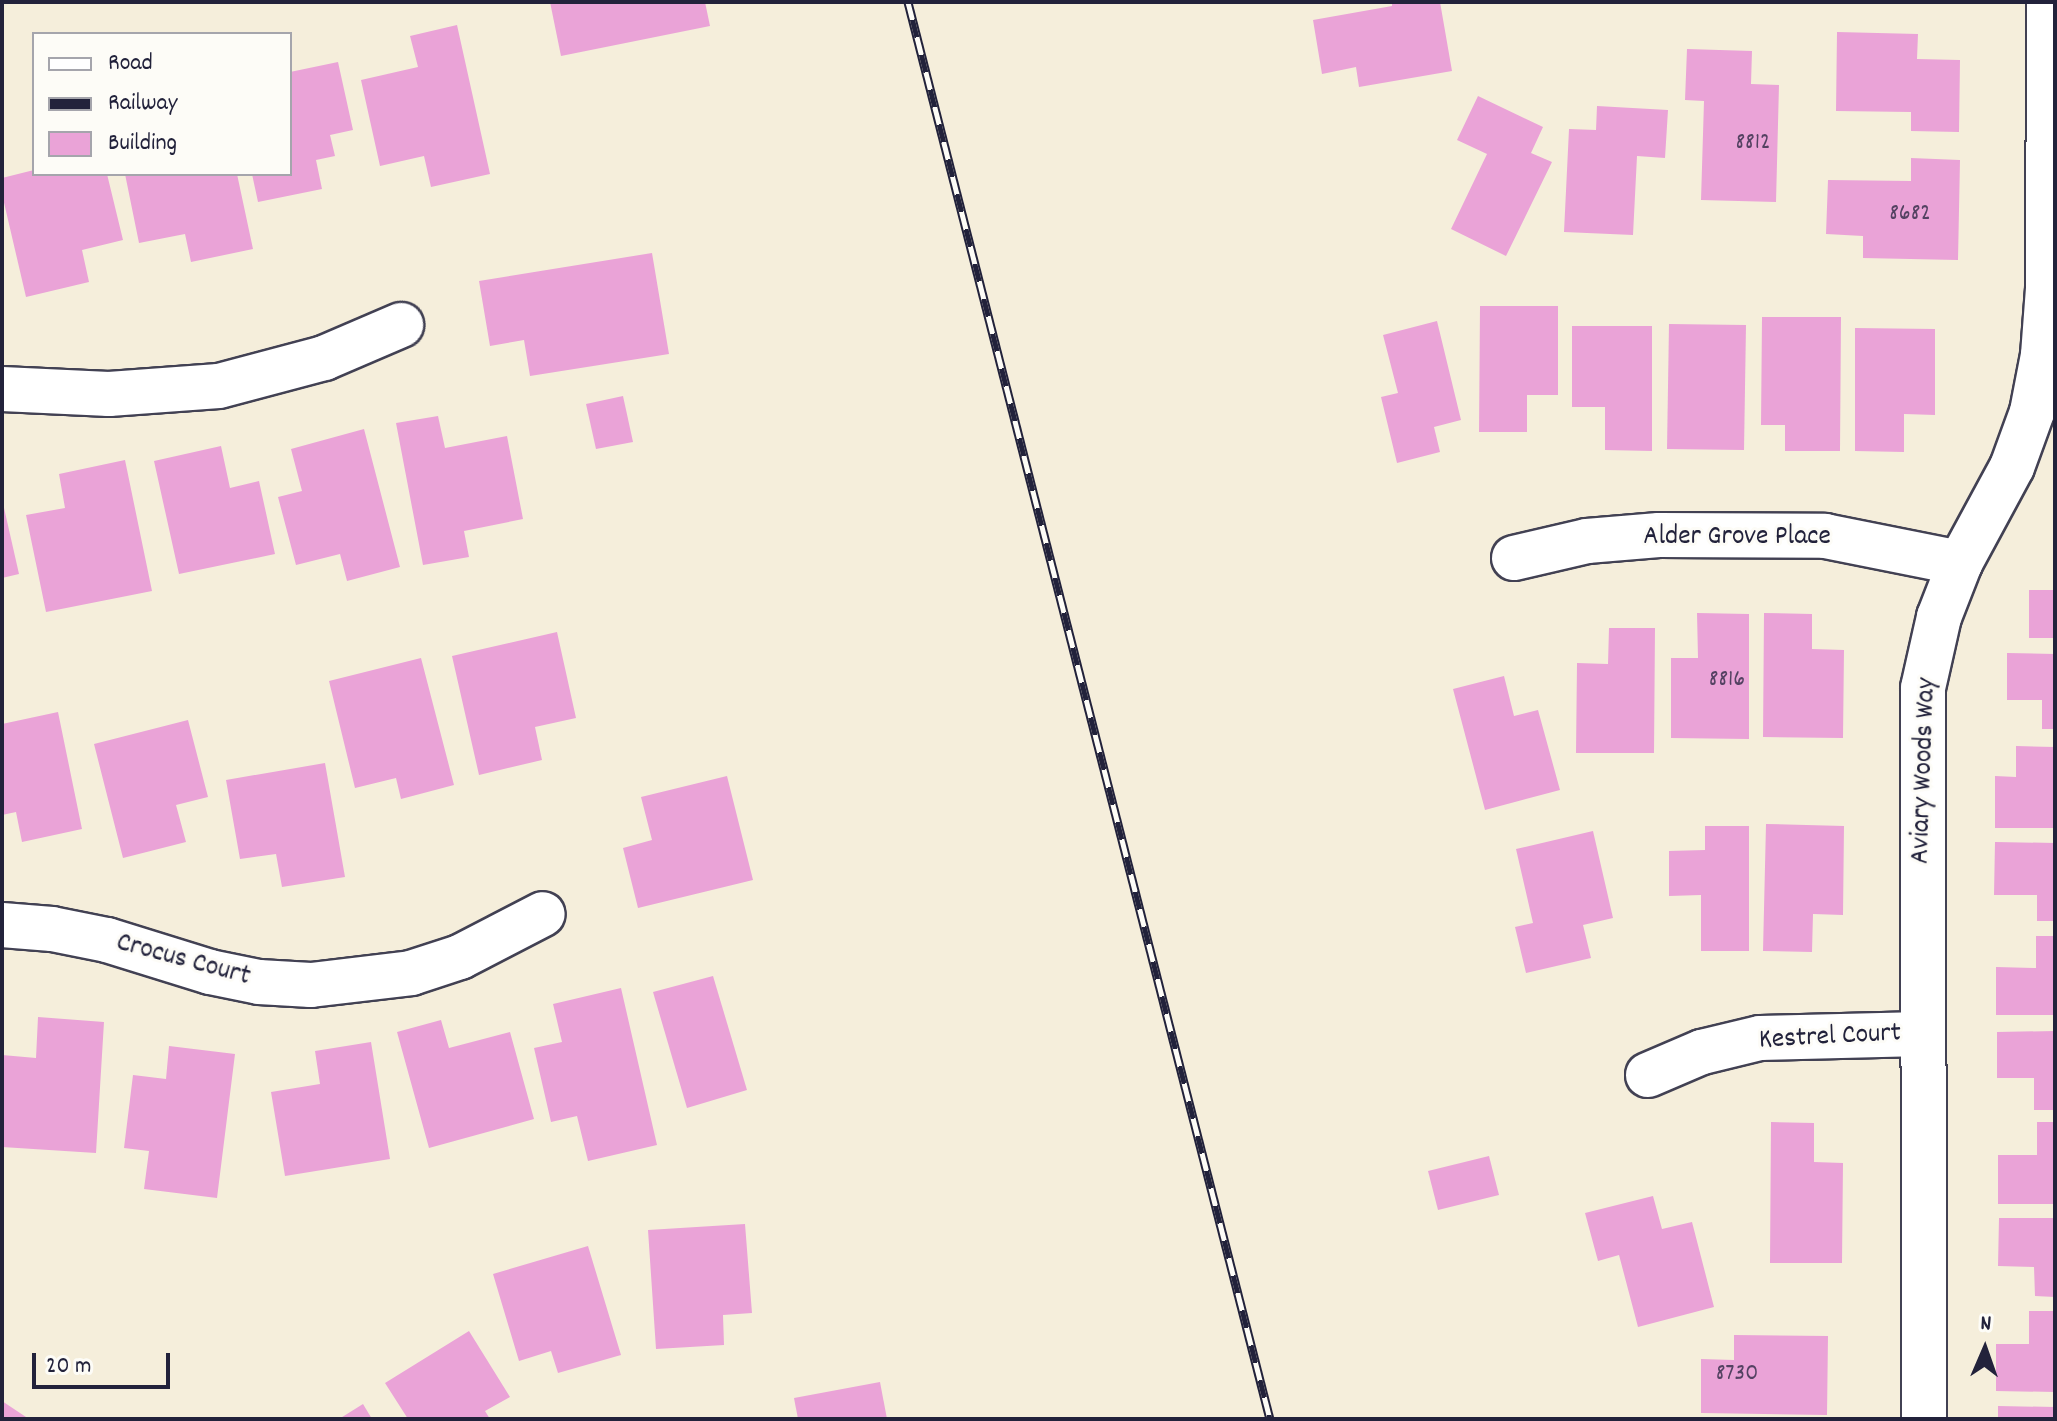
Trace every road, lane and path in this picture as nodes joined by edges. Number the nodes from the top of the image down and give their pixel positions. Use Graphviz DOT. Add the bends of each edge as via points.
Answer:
graph roads {
  1 [pos="2049,2"];
  2 [pos="2051,289"];
  3 [pos="401,325"];
  4 [pos="2,389"];
  5 [pos="1514,558"];
  6 [pos="1960,563"];
  7 [pos="543,914"];
  8 [pos="2,925"];
  9 [pos="1922,1034"];
  10 [pos="1648,1075"];
  11 [pos="1924,1419"];
  1 -- 2 [label="street, Aviary Woods Way"];
  2 -- 6 [label="street, Aviary Woods Way" via="2032,412 2012,467"];
  3 -- 4 [label="street" via="324,358 219,386 109,394"];
  5 -- 6 [label="street, Alder Grove Place" via="1587,541 1659,535 1825,536"];
  6 -- 9 [label="street, Aviary Woods Way" via="1939,617 1923,688"];
  7 -- 8 [label="street, Crocus Court" via="460,957 411,973 311,985 259,982 107,940"];
  9 -- 10 [label="street, Kestrel Court" via="1760,1038 1702,1052"];
  9 -- 11 [label="street, Aviary Woods Way"];
}
